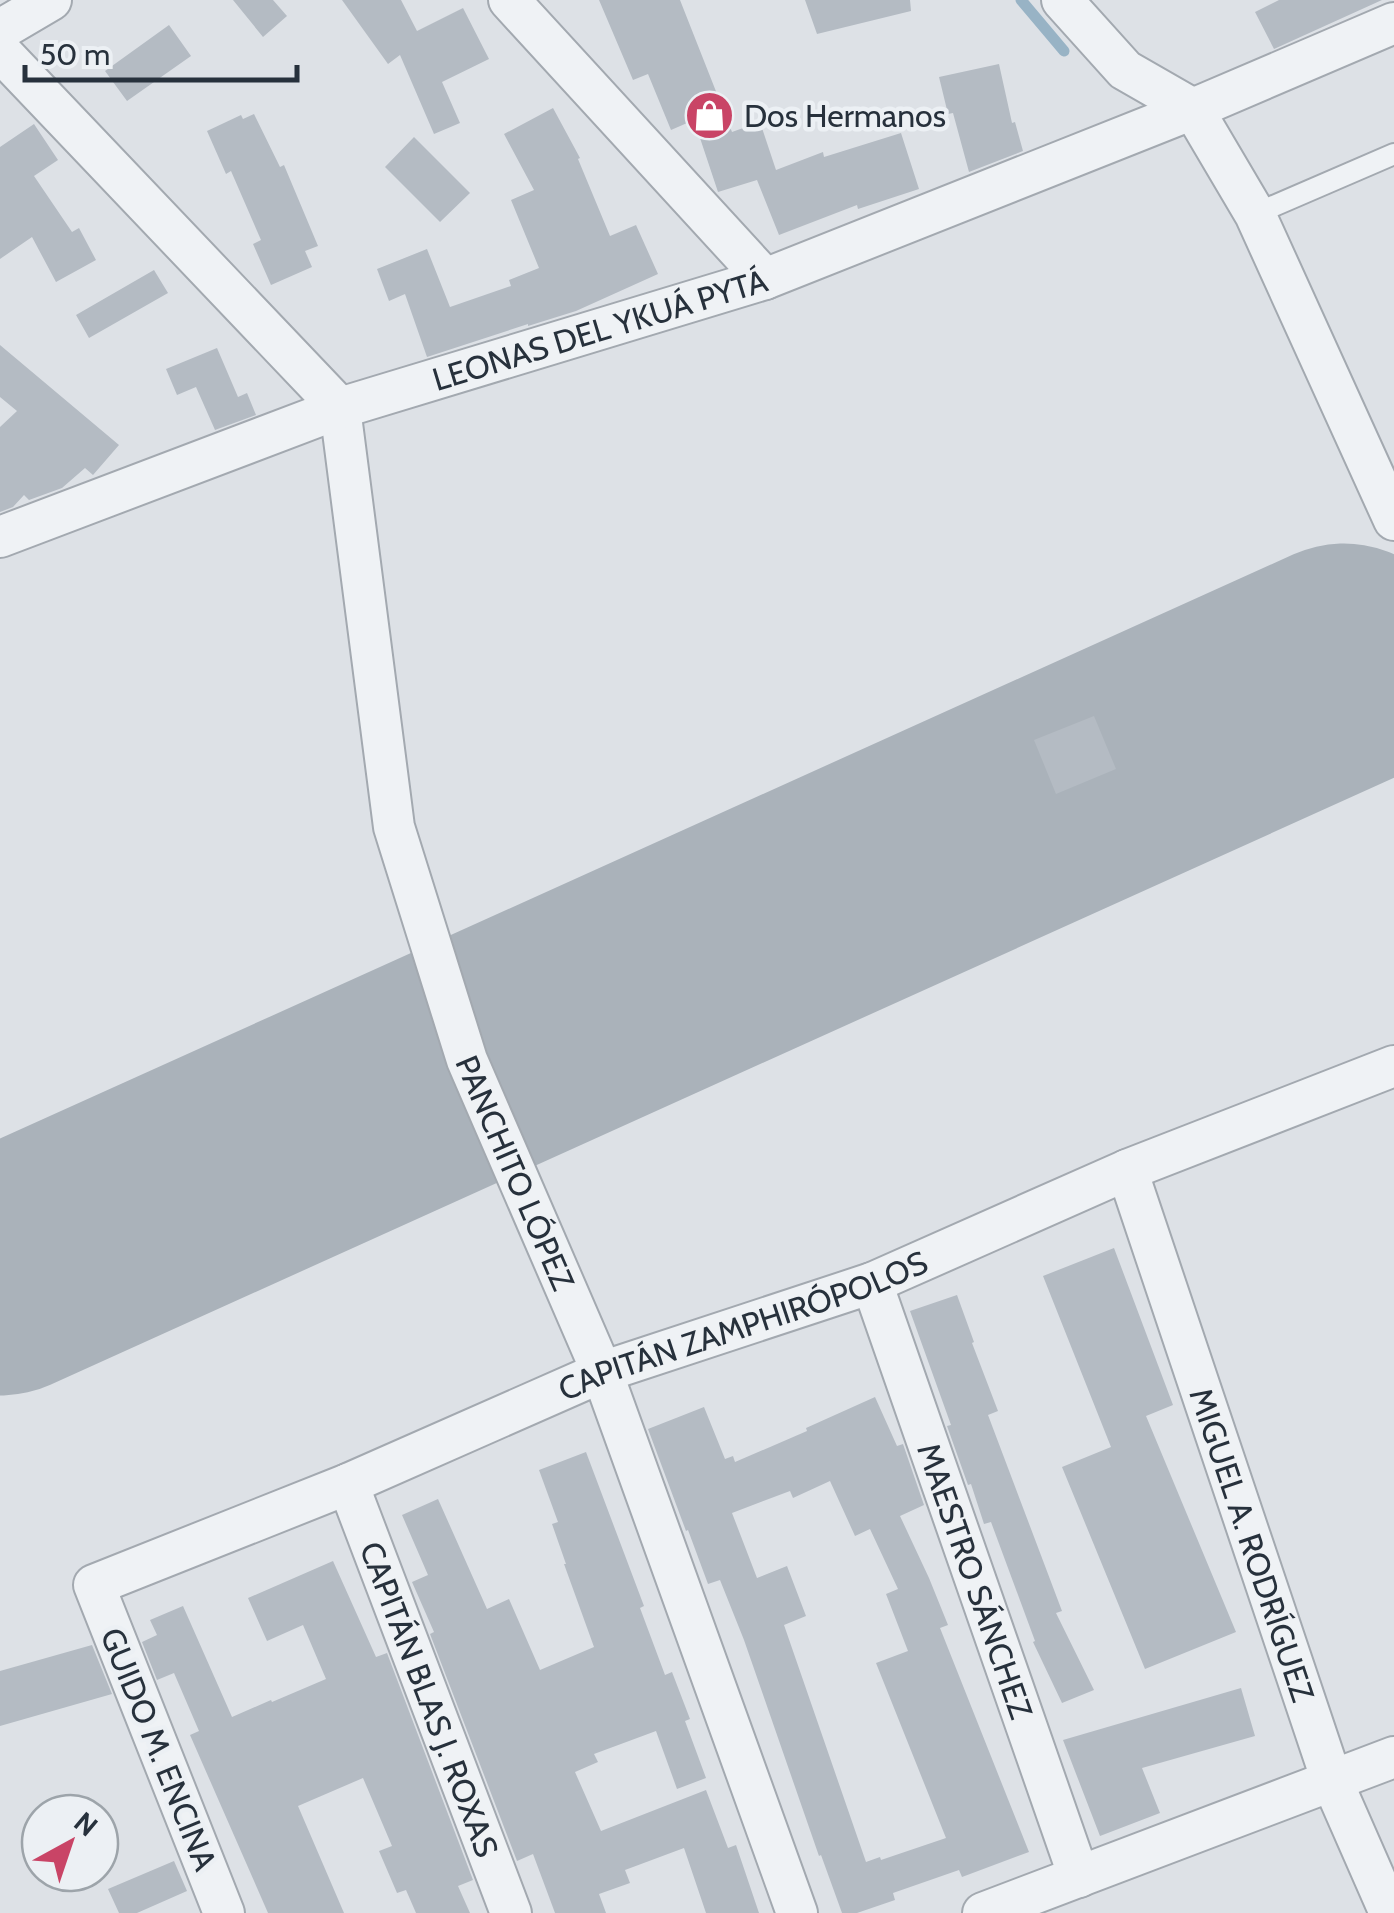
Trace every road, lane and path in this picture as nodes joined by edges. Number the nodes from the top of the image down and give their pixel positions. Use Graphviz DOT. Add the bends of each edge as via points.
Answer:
graph roads {
  1 [pos="51,0"];
  2 [pos="509,0"];
  3 [pos="1062,0"];
  4 [pos="1394,23"];
  5 [pos="0,30"];
  6 [pos="0,50"];
  7 [pos="1193,109"];
  8 [pos="1394,154"];
  9 [pos="1256,214"];
  10 [pos="765,279"];
  11 [pos="340,408"];
  12 [pos="1394,520"];
  13 [pos="0,537"];
  14 [pos="1394,1066"];
  15 [pos="1127,1170"];
  16 [pos="872,1283"];
  17 [pos="602,1372"];
  18 [pos="348,1484"];
  19 [pos="94,1585"];
  20 [pos="1394,1757"];
  21 [pos="1332,1782"];
  22 [pos="1079,1877"];
  23 [pos="224,1913"];
  24 [pos="511,1913"];
  25 [pos="797,1913"];
  26 [pos="983,1913"];
  27 [pos="1390,1913"];
  1 -- 5 [label="street"];
  2 -- 10 [label="street"];
  3 -- 7 [label="street" via="1125,70"];
  4 -- 7 [label="street, LEONAS DEL YKUÁ PYTÁ"];
  6 -- 11 [label="street"];
  7 -- 9 [label="street"];
  7 -- 10 [label="street, LEONAS DEL YKUÁ PYTÁ"];
  8 -- 9 [label="lane"];
  9 -- 12 [label="street"];
  10 -- 11 [label="street, LEONAS DEL YKUÁ PYTÁ"];
  11 -- 13 [label="street, LEONAS DEL YKUÁ PYTÁ"];
  11 -- 17 [label="street, PANCHITO LÓPEZ" via="394,828 467,1060"];
  14 -- 15 [label="street, CAPITÁN ZAMPHIRÓPOLOS"];
  15 -- 16 [label="street, CAPITÁN ZAMPHIRÓPOLOS"];
  15 -- 21 [label="street, MIGUEL A. RODRÍGUEZ"];
  16 -- 17 [label="street, CAPITÁN ZAMPHIRÓPOLOS"];
  16 -- 22 [label="street, MAESTRO SÁNCHEZ"];
  17 -- 18 [label="street, CAPITÁN ZAMPHIRÓPOLOS"];
  17 -- 25 [label="street, PANCHITO LÓPEZ"];
  18 -- 19 [label="street, CAPITÁN ZAMPHIRÓPOLOS"];
  18 -- 24 [label="street, CAPITÁN BLAS J. ROXAS"];
  19 -- 23 [label="street, GUIDO M. ENCINA"];
  20 -- 21 [label="street"];
  21 -- 22 [label="street"];
  21 -- 27 [label="street, MIGUEL A. RODRÍGUEZ"];
  22 -- 26 [label="street"];
}
